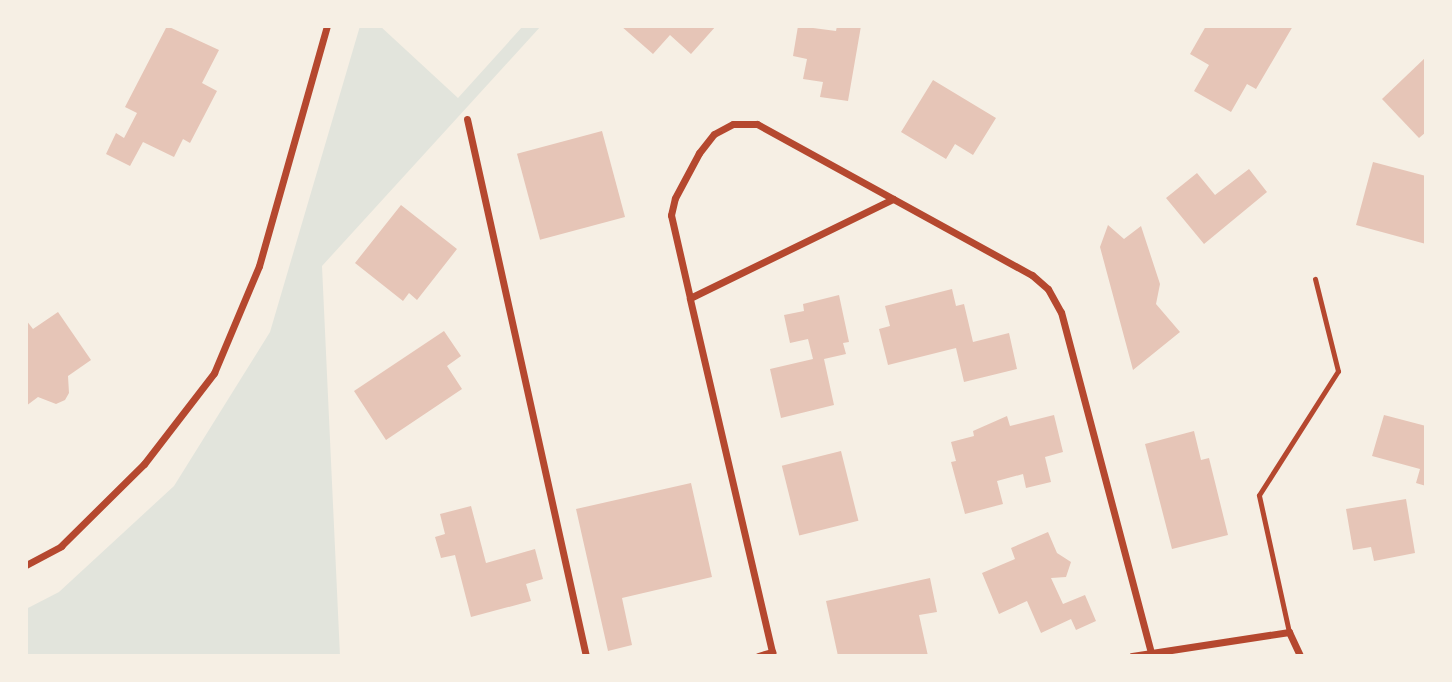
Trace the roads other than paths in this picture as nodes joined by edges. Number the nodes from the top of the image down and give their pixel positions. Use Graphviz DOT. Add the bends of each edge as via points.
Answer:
graph roads {
  1 [pos="327,26"];
  2 [pos="467,119"];
  3 [pos="893,199"];
  4 [pos="1315,279"];
  5 [pos="691,298"];
  6 [pos="26,565"];
  7 [pos="1289,632"];
  8 [pos="1151,653"];
  9 [pos="773,654"];
  10 [pos="586,656"];
  11 [pos="758,656"];
  12 [pos="1132,656"];
  13 [pos="1300,656"];
  1 -- 6 [label="street" via="259,266 214,373 144,464 61,546"];
  2 -- 10 [label="street"];
  3 -- 5 [label="street"];
  3 -- 5 [label="street" via="757,124 733,124 715,134 699,153 675,198 671,215"];
  3 -- 8 [label="street" via="1032,275 1048,289 1061,312"];
  4 -- 7 [label="lane" via="1338,371 1259,495"];
  5 -- 9 [label="street"];
  7 -- 8 [label="street"];
  7 -- 13 [label="street"];
  8 -- 12 [label="street"];
  9 -- 11 [label="street"];
}
